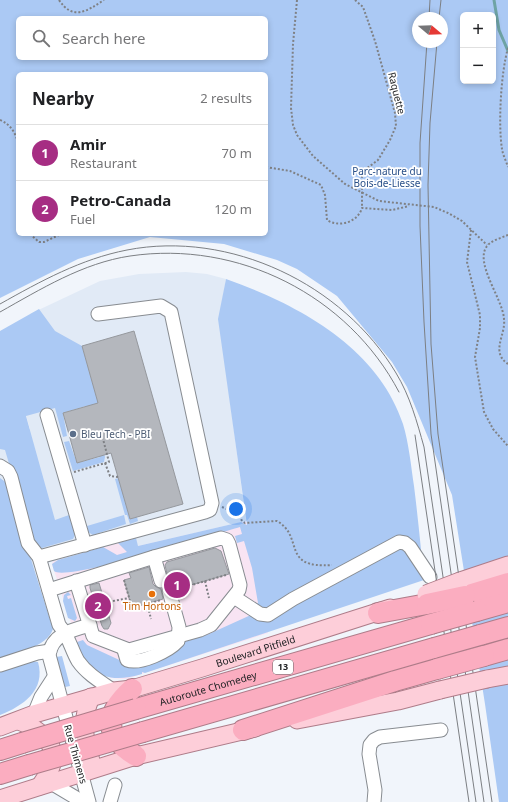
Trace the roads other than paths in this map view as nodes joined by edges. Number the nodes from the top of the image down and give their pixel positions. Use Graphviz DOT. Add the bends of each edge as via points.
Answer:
graph roads {
  1 [pos="98,314"];
  2 [pos="47,415"];
  3 [pos="0,466"];
  4 [pos="85,544"];
  5 [pos="156,556"];
  6 [pos="39,557"];
  7 [pos="508,565"];
  8 [pos="430,577"];
  9 [pos="76,581"];
  10 [pos="508,583"];
  11 [pos="49,590"];
  12 [pos="474,594"];
  13 [pos="234,596"];
  14 [pos="508,602"];
  15 [pos="378,613"];
  16 [pos="90,625"];
  17 [pos="508,627"];
  18 [pos="66,632"];
  19 [pos="179,636"];
  20 [pos="508,649"];
  21 [pos="50,651"];
  22 [pos="0,665"];
  23 [pos="508,675"];
  24 [pos="54,677"];
  25 [pos="123,690"];
  26 [pos="92,698"];
  27 [pos="62,706"];
  28 [pos="26,717"];
  29 [pos="0,727"];
  30 [pos="243,730"];
  31 [pos="441,730"];
  32 [pos="0,750"];
  33 [pos="136,756"];
  34 [pos="87,771"];
  35 [pos="0,774"];
  36 [pos="46,784"];
  37 [pos="115,785"];
  38 [pos="0,799"];
  39 [pos="82,802"];
  40 [pos="89,802"];
  41 [pos="110,802"];
  42 [pos="374,802"];
  1 -- 4 [label="street" via="161,306 171,312 212,503 210,510 205,512"];
  2 -- 4 [label="street"];
  3 -- 6 [label="street" via="9,474 28,543"];
  4 -- 6 [label="street"];
  5 -- 9 [label="street"];
  5 -- 13 [label="street" via="215,539 226,539 231,548 240,585"];
  5 -- 19 [label="street" via="174,629"];
  6 -- 11 [label="street"];
  7 -- 12 [label="main road"];
  8 -- 13 [label="street" via="410,547 399,542 268,615 260,614"];
  9 -- 11 [label="street"];
  9 -- 16 [label="street"];
  10 -- 12 [label="highway"];
  11 -- 18 [label="street" via="59,625"];
  12 -- 14 [label="highway, Autoroute Chomedey / 13"];
  12 -- 15 [label="highway, bridge" via="427,599"];
  12 -- 32 [label="highway, Autoroute Chomedey / 13, bridge" via="430,624"];
  13 -- 19 [label="street" via="211,625"];
  15 -- 25 [label="main road, Boulevard Pitfield"];
  16 -- 18 [label="street"];
  16 -- 19 [label="street" via="95,638 124,650"];
  17 -- 35 [label="highway, 13, bridge"];
  18 -- 21 [label="street" via="56,640"];
  18 -- 25 [label="street" via="77,658 86,671"];
  20 -- 30 [label="highway, bridge" via="394,681"];
  21 -- 22 [label="street"];
  21 -- 24 [label="street, Rue Thimens" via="49,658"];
  23 -- 30 [label="main road, bridge" via="398,701"];
  24 -- 27 [label="street, Rue Thimens"];
  24 -- 28 [label="street"];
  25 -- 26 [label="main road, Boulevard Pitfield"];
  25 -- 33 [label="highway" via="116,704 112,725 120,745"];
  26 -- 27 [label="main road, Boulevard Pitfield"];
  26 -- 34 [label="main road" via="84,715"];
  27 -- 28 [label="main road, Boulevard Pitfield"];
  27 -- 34 [label="street, Rue Thimens"];
  28 -- 29 [label="main road, Boulevard Pitfield"];
  28 -- 36 [label="main road" via="51,747 52,764"];
  30 -- 33 [label="main road"];
  31 -- 42 [label="street" via="380,737 370,744"];
  33 -- 34 [label="main road"];
  34 -- 36 [label="main road"];
  34 -- 40 [label="street, Rue Thimens"];
  36 -- 38 [label="main road"];
  36 -- 39 [label="street"];
  37 -- 41 [label="street"];
}
